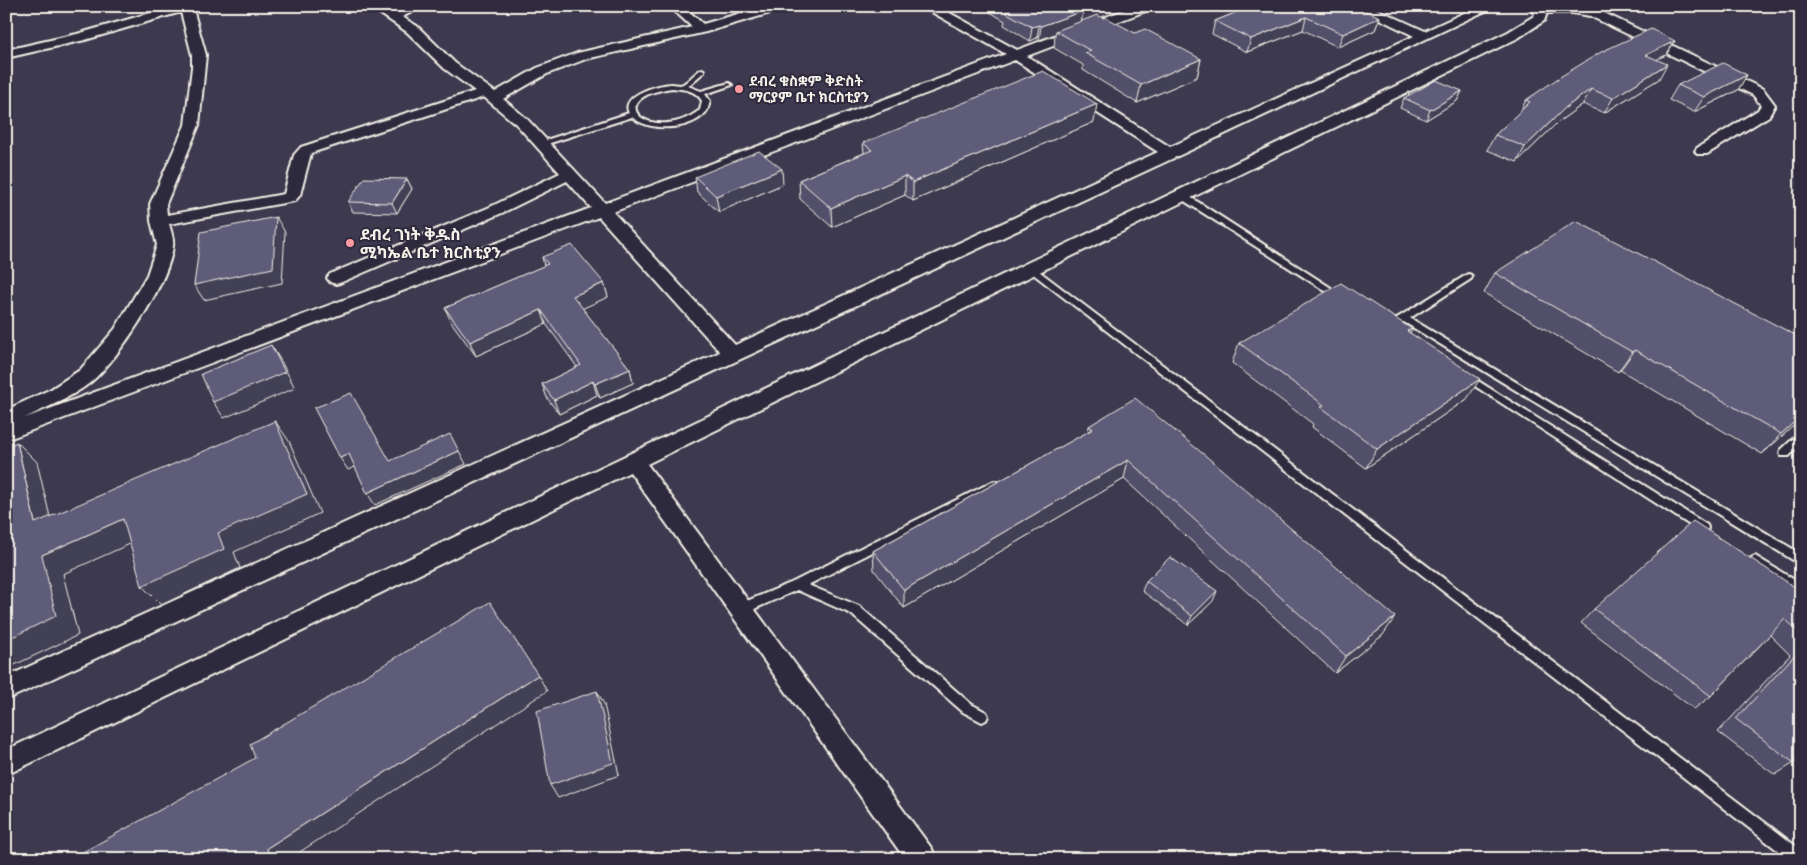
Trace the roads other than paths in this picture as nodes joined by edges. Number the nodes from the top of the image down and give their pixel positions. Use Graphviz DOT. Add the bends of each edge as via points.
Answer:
graph roads {
  1 [pos="374,6"];
  2 [pos="418,6"];
  3 [pos="674,6"];
  4 [pos="746,6"];
  5 [pos="780,6"];
  6 [pos="927,6"];
  7 [pos="1147,6"];
  8 [pos="1359,6"];
  9 [pos="1490,6"];
  10 [pos="188,7"];
  11 [pos="1534,7"];
  12 [pos="392,17"];
  13 [pos="700,27"];
  14 [pos="1425,36"];
  15 [pos="6,54"];
  16 [pos="1017,55"];
  17 [pos="702,71"];
  18 [pos="729,85"];
  19 [pos="683,87"];
  20 [pos="701,93"];
  21 [pos="490,95"];
  22 [pos="633,114"];
  23 [pos="541,143"];
  24 [pos="1702,152"];
  25 [pos="1171,154"];
  26 [pos="569,174"];
  27 [pos="1181,195"];
  28 [pos="602,210"];
  29 [pos="159,221"];
  30 [pos="1030,268"];
  31 [pos="1468,277"];
  32 [pos="336,278"];
  33 [pos="1347,301"];
  34 [pos="1404,318"];
  35 [pos="1389,327"];
  36 [pos="732,353"];
  37 [pos="1456,370"];
  38 [pos="6,419"];
  39 [pos="6,433"];
  40 [pos="1801,438"];
  41 [pos="1784,452"];
  42 [pos="634,461"];
  43 [pos="1008,478"];
  44 [pos="1708,531"];
  45 [pos="1750,558"];
  46 [pos="1801,560"];
  47 [pos="797,585"];
  48 [pos="1801,590"];
  49 [pos="741,609"];
  50 [pos="6,689"];
  51 [pos="982,716"];
  52 [pos="6,763"];
  53 [pos="922,859"];
  54 [pos="1801,859"];
  1 -- 12 [label="street"];
  2 -- 12 [label="street"];
  3 -- 13 [label="street"];
  4 -- 13 [label="street"];
  5 -- 13 [label="street"];
  6 -- 16 [label="street"];
  7 -- 16 [label="street"];
  8 -- 14 [label="street"];
  9 -- 14 [label="street"];
  10 -- 15 [label="street" via="80,38"];
  10 -- 29 [label="street" via="199,67 192,125 158,204"];
  11 -- 24 [label="street" via="1594,13 1758,92 1765,99 1768,105 1764,113"];
  11 -- 27 [label="street" via="1541,12 1540,18 1513,35"];
  12 -- 21 [label="street" via="412,29 450,66"];
  13 -- 21 [label="street" via="582,56"];
  14 -- 25 [label="street"];
  16 -- 25 [label="street"];
  16 -- 28 [label="street"];
  17 -- 19 [label="lane"];
  18 -- 20 [label="lane"];
  19 -- 20 [label="lane"];
  19 -- 22 [label="lane" via="663,87 647,92 632,104"];
  20 -- 22 [label="lane" via="706,102 703,111 684,122 648,124"];
  21 -- 23 [label="street"];
  21 -- 29 [label="street" via="306,150 289,198"];
  22 -- 23 [label="lane"];
  23 -- 26 [label="street"];
  25 -- 36 [label="street"];
  26 -- 28 [label="street"];
  26 -- 32 [label="street" via="496,210"];
  27 -- 30 [label="street"];
  27 -- 33 [label="lane"];
  28 -- 36 [label="street"];
  28 -- 39 [label="street"];
  29 -- 38 [label="street" via="165,246 154,279 100,362 69,388"];
  30 -- 42 [label="street"];
  30 -- 54 [label="lane"];
  31 -- 34 [label="lane"];
  34 -- 35 [label="lane"];
  34 -- 46 [label="lane"];
  36 -- 50 [label="street" via="440,491"];
  37 -- 44 [label="lane"];
  40 -- 41 [label="lane"];
  42 -- 49 [label="street"];
  42 -- 52 [label="street"];
  43 -- 47 [label="lane"];
  45 -- 48 [label="lane"];
  47 -- 49 [label="lane"];
  47 -- 51 [label="lane" via="855,610 968,708"];
  49 -- 53 [label="street"];
}
